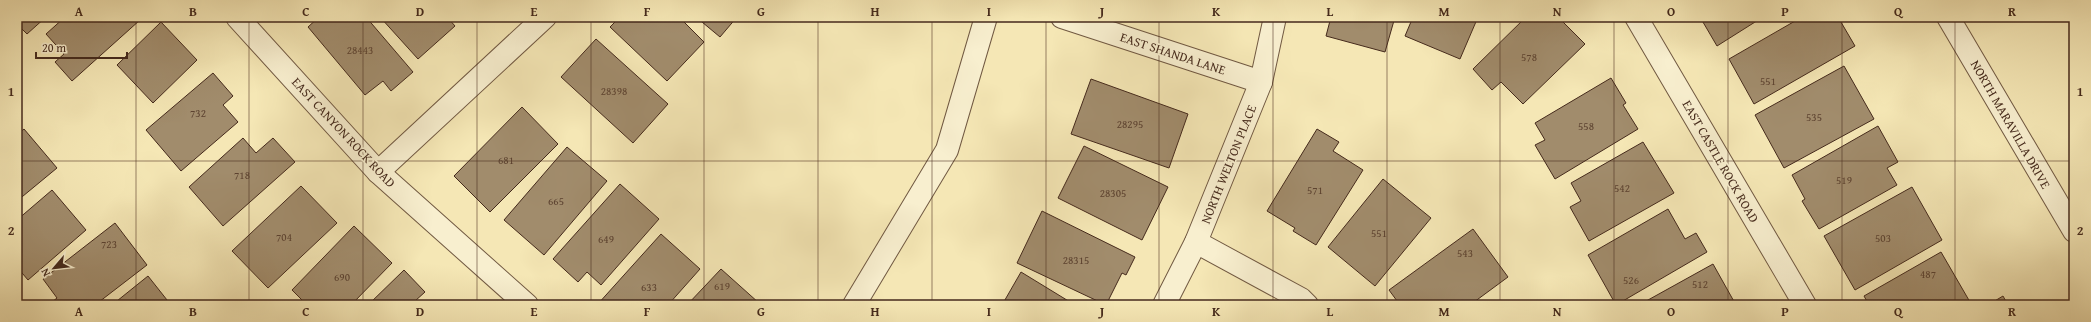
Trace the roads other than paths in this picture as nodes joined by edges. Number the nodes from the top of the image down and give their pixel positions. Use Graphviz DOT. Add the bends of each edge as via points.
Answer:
graph roads {
  1 [pos="237,17"];
  2 [pos="545,17"];
  3 [pos="986,17"];
  4 [pos="1062,17"];
  5 [pos="1275,17"];
  6 [pos="1636,17"];
  7 [pos="1948,17"];
  8 [pos="1261,82"];
  9 [pos="378,172"];
  10 [pos="2074,231"];
  11 [pos="1196,242"];
  12 [pos="523,304"];
  13 [pos="854,305"];
  14 [pos="1164,305"];
  15 [pos="1307,305"];
  16 [pos="1805,305"];
  1 -- 9 [label="street, EAST CANYON ROCK ROAD"];
  2 -- 9 [label="street"];
  3 -- 13 [label="street" via="947,150"];
  4 -- 8 [label="street, EAST SHANDA LANE"];
  5 -- 8 [label="street, NORTH WELTON PLACE"];
  6 -- 16 [label="street, EAST CASTLE ROCK ROAD"];
  7 -- 10 [label="street, NORTH MARAVILLA DRIVE"];
  8 -- 11 [label="street, NORTH WELTON PLACE"];
  9 -- 12 [label="street, EAST CANYON ROCK ROAD"];
  11 -- 14 [label="street, NORTH WELTON PLACE"];
  11 -- 15 [label="street" via="1301,299"];
}
